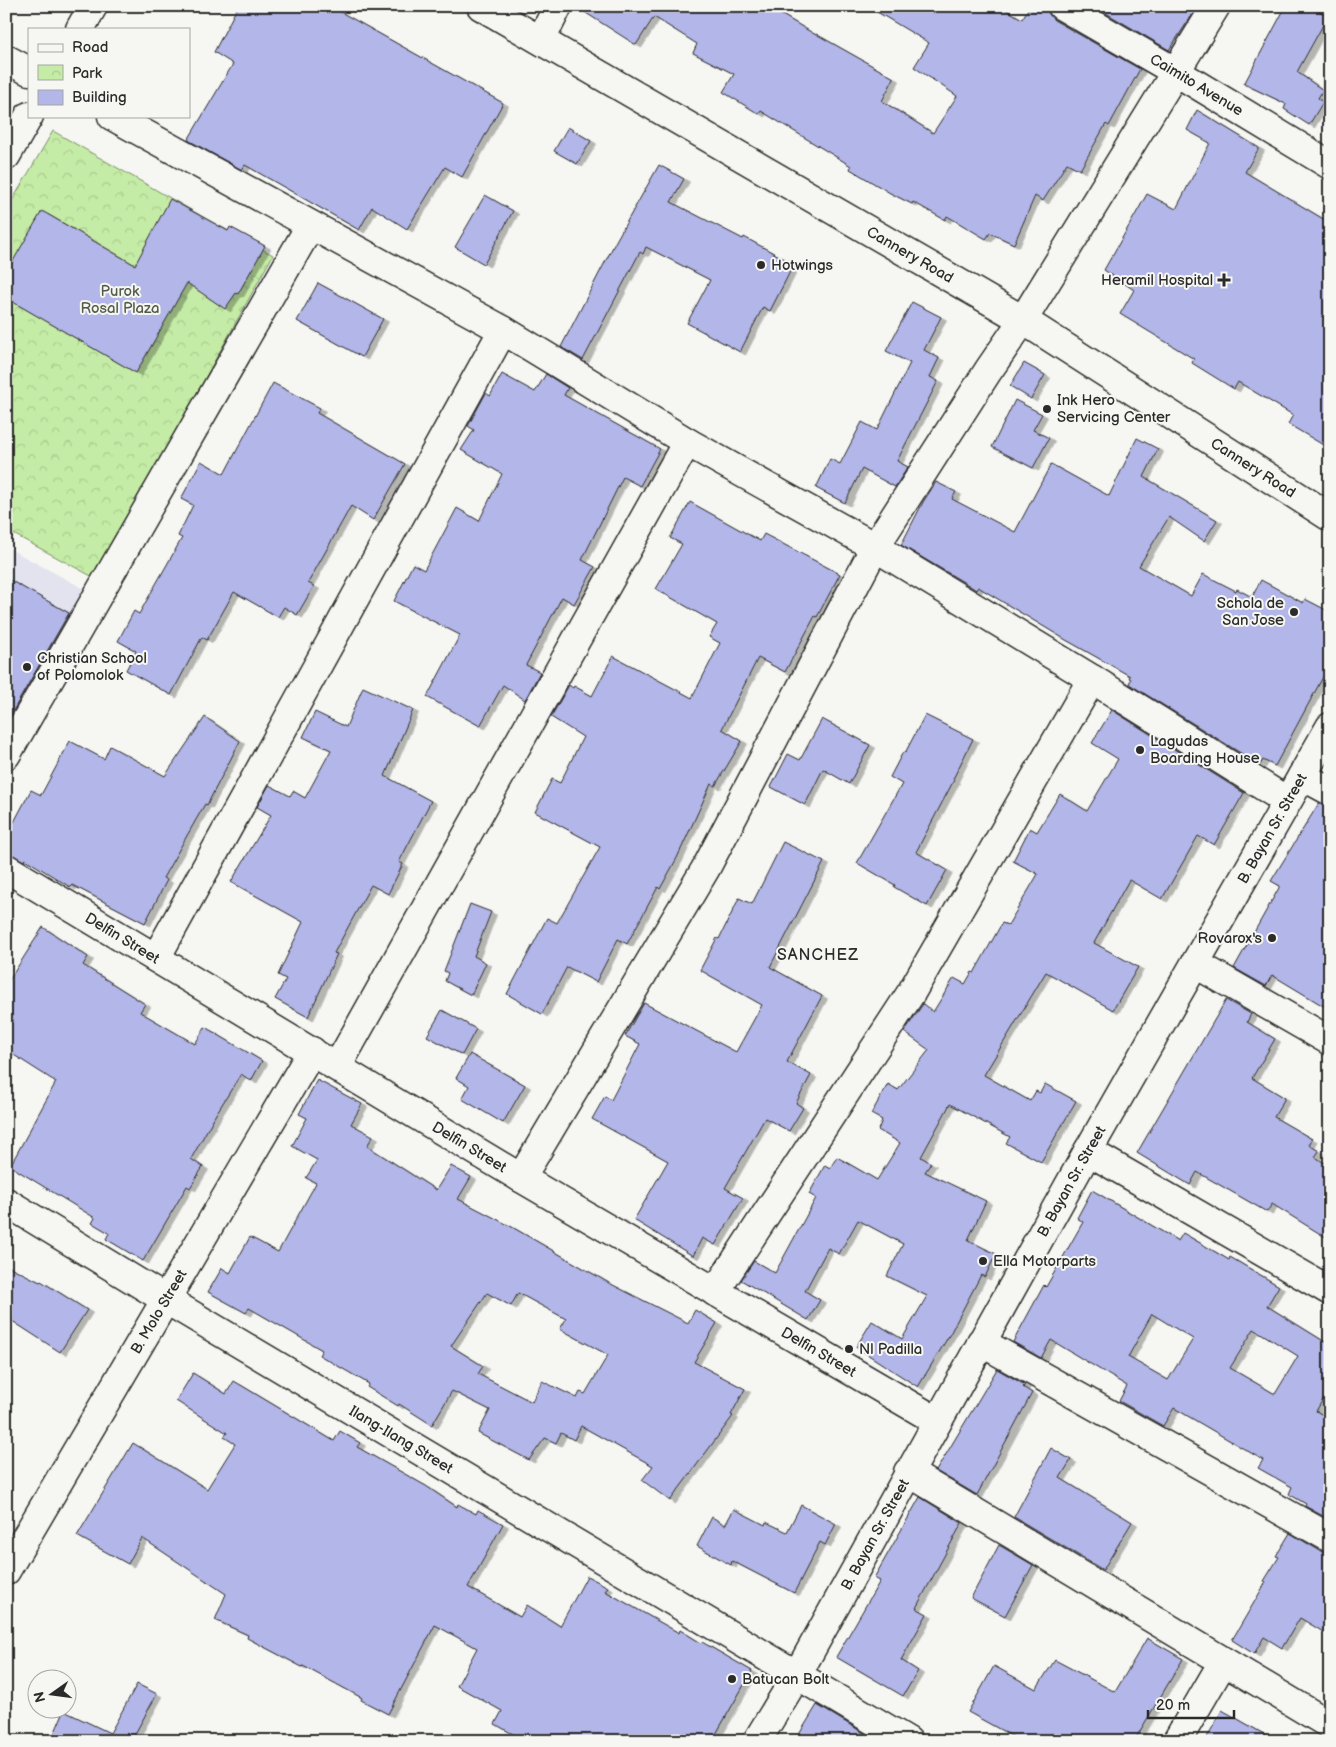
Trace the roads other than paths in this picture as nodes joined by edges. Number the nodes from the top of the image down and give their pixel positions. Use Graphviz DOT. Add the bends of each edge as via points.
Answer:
graph roads {
  1 [pos="93,6"];
  2 [pos="481,6"];
  3 [pos="558,6"];
  4 [pos="1062,6"];
  5 [pos="1216,6"];
  6 [pos="81,28"];
  7 [pos="541,40"];
  8 [pos="6,59"];
  9 [pos="28,70"];
  10 [pos="1176,72"];
  11 [pos="28,118"];
  12 [pos="116,118"];
  13 [pos="6,156"];
  14 [pos="1330,166"];
  15 [pos="310,226"];
  16 [pos="1024,320"];
  17 [pos="503,330"];
  18 [pos="688,442"];
  19 [pos="1330,517"];
  20 [pos="875,547"];
  21 [pos="1092,678"];
  22 [pos="1330,727"];
  23 [pos="6,755"];
  24 [pos="1302,776"];
  25 [pos="1330,791"];
  26 [pos="1287,802"];
  27 [pos="6,868"];
  28 [pos="156,958"];
  29 [pos="1196,964"];
  30 [pos="1330,1041"];
  31 [pos="312,1051"];
  32 [pos="336,1067"];
  33 [pos="1088,1151"];
  34 [pos="521,1178"];
  35 [pos="6,1202"];
  36 [pos="715,1292"];
  37 [pos="1330,1292"];
  38 [pos="165,1299"];
  39 [pos="982,1342"];
  40 [pos="937,1421"];
  41 [pos="908,1472"];
  42 [pos="1330,1538"];
  43 [pos="6,1570"];
  44 [pos="1223,1662"];
  45 [pos="797,1675"];
  46 [pos="1330,1725"];
  47 [pos="757,1741"];
  48 [pos="908,1741"];
  49 [pos="1177,1741"];
  1 -- 6 [label="street"];
  2 -- 7 [label="street, Cannery Road"];
  3 -- 7 [label="street"];
  4 -- 10 [label="street, Caimito Avenue"];
  5 -- 10 [label="street"];
  7 -- 16 [label="street, Cannery Road"];
  8 -- 9 [label="street"];
  10 -- 14 [label="street, Caimito Avenue"];
  10 -- 16 [label="street"];
  11 -- 13 [label="street"];
  12 -- 15 [label="street"];
  15 -- 17 [label="street"];
  15 -- 23 [label="street"];
  16 -- 19 [label="street, Cannery Road"];
  16 -- 20 [label="street"];
  17 -- 18 [label="street"];
  17 -- 28 [label="street"];
  18 -- 20 [label="street"];
  18 -- 32 [label="street"];
  20 -- 21 [label="street"];
  20 -- 34 [label="street" via="706,868"];
  21 -- 26 [label="street"];
  21 -- 36 [label="street" via="911,993"];
  22 -- 24 [label="street, B. Bayan Sr. Street"];
  24 -- 25 [label="street"];
  24 -- 26 [label="street, B. Bayan Sr. Street"];
  26 -- 29 [label="street, B. Bayan Sr. Street"];
  27 -- 28 [label="street, Delfin Street"];
  28 -- 31 [label="street, Delfin Street"];
  29 -- 30 [label="street"];
  29 -- 33 [label="street, B. Bayan Sr. Street"];
  31 -- 32 [label="street, Delfin Street"];
  31 -- 38 [label="street, B. Molo Street"];
  32 -- 34 [label="street, Delfin Street"];
  33 -- 37 [label="street"];
  33 -- 39 [label="street, B. Bayan Sr. Street"];
  34 -- 36 [label="street, Delfin Street"];
  35 -- 38 [label="street, Ilang-Ilang Street"];
  36 -- 40 [label="street, Delfin Street"];
  38 -- 43 [label="street, B. Molo Street"];
  38 -- 45 [label="street, Ilang-Ilang Street"];
  39 -- 40 [label="street, B. Bayan Sr. Street"];
  39 -- 42 [label="street"];
  40 -- 41 [label="street, B. Bayan Sr. Street"];
  41 -- 44 [label="street"];
  41 -- 45 [label="street, B. Bayan Sr. Street"];
  44 -- 46 [label="street"];
  44 -- 49 [label="street"];
  45 -- 47 [label="street, B. Bayan Sr. Street"];
  45 -- 48 [label="street, Ilang-Ilang Street"];
}
